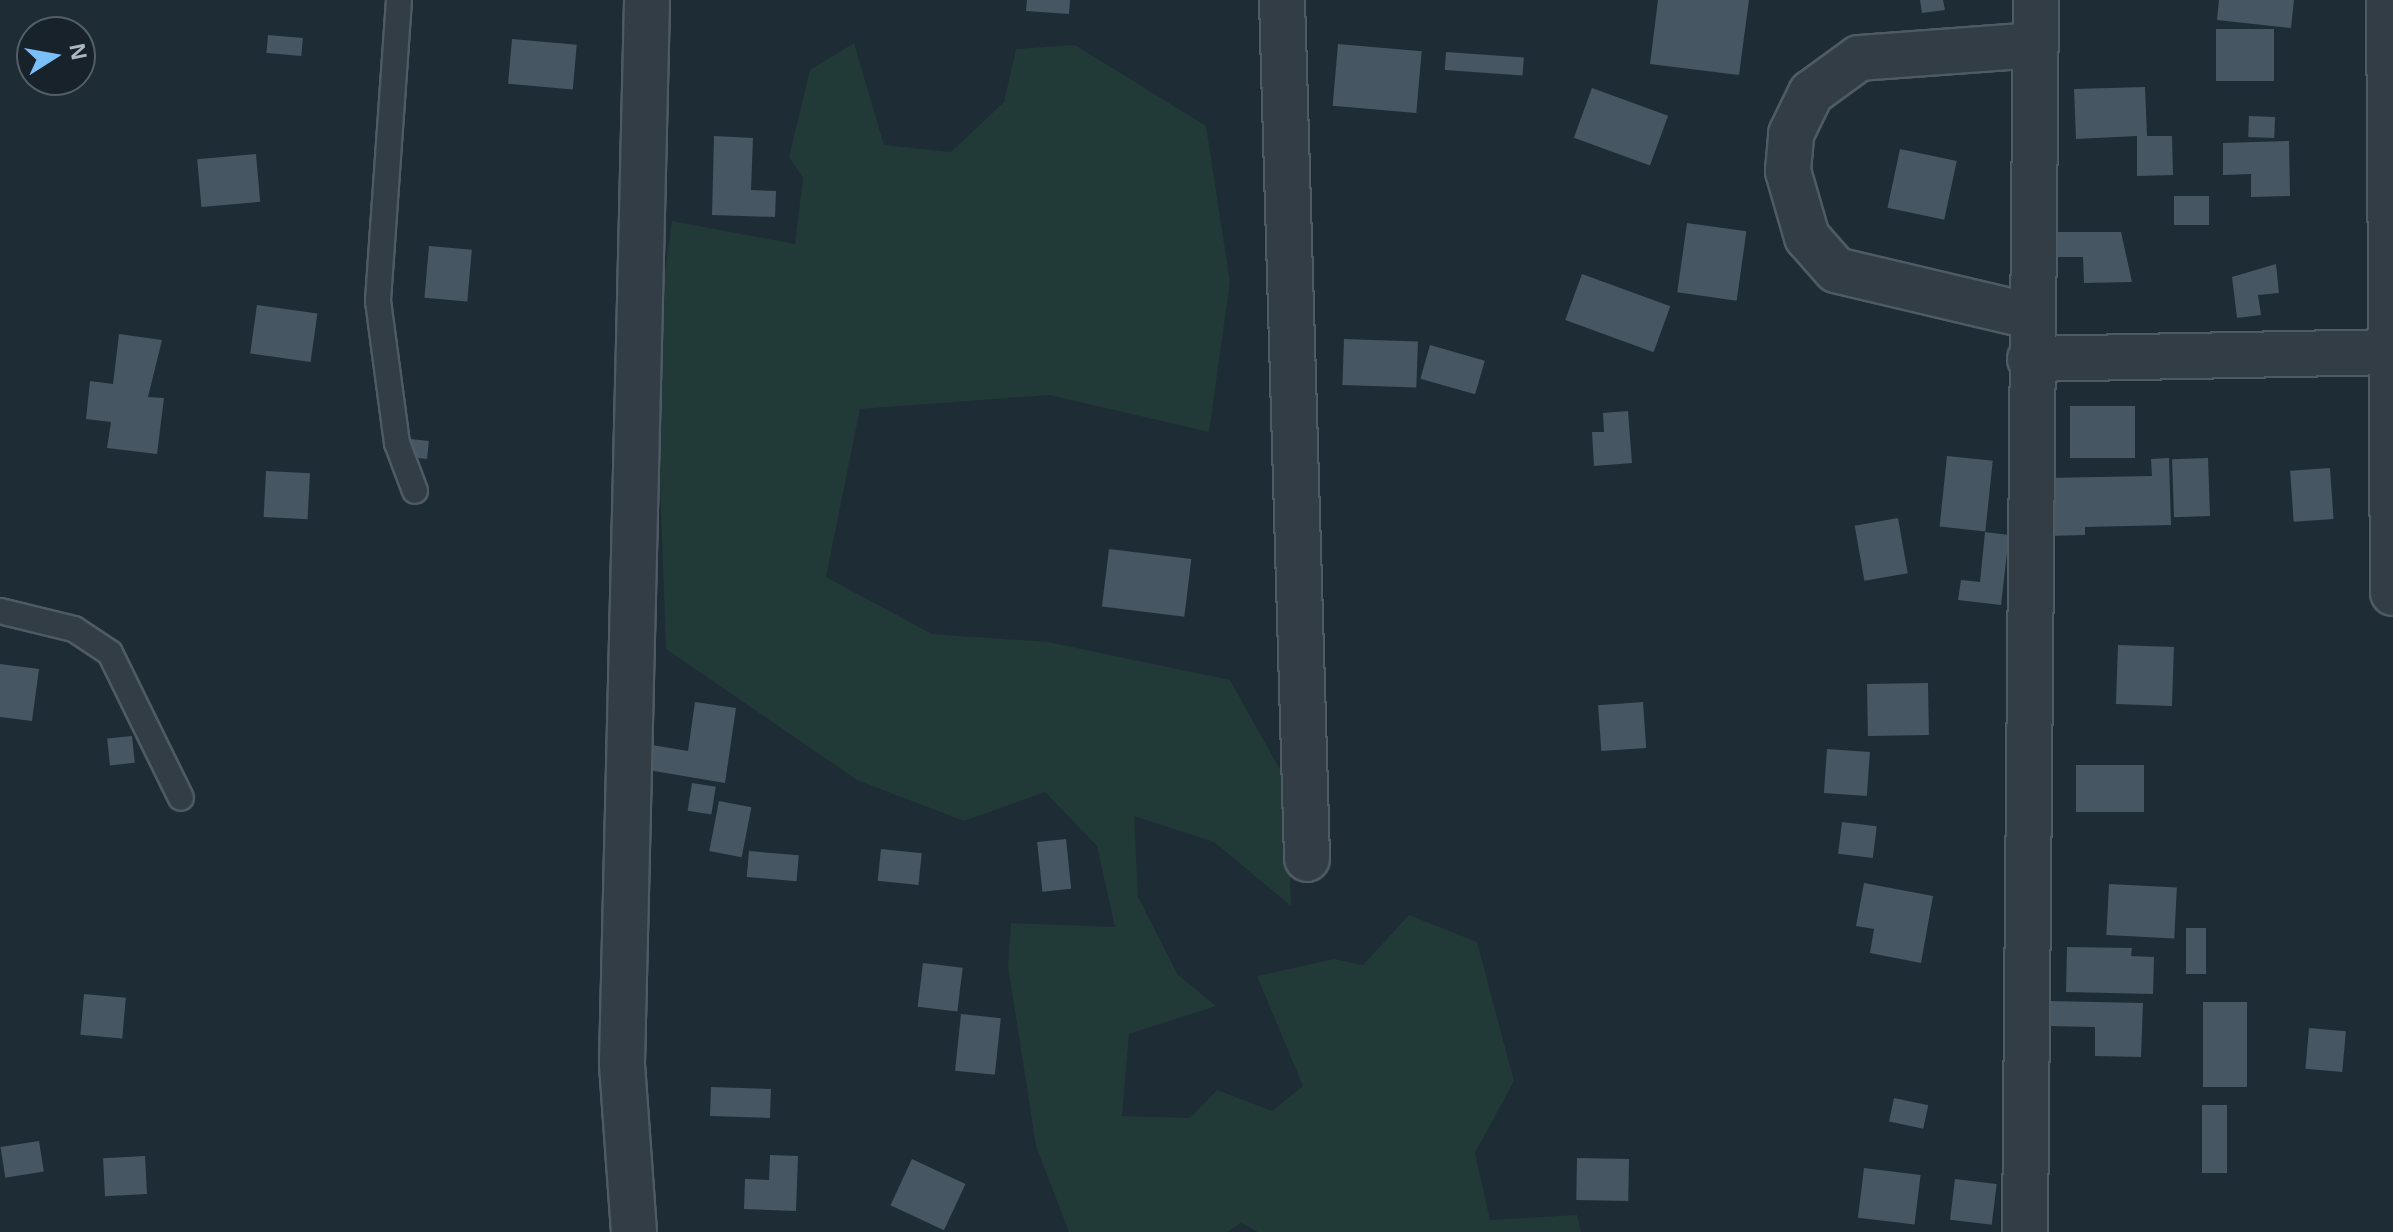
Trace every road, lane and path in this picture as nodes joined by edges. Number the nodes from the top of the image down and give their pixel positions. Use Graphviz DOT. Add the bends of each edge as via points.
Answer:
graph roads {
  1 [pos="399,0"];
  2 [pos="647,0"];
  3 [pos="1282,0"];
  4 [pos="2036,0"];
  5 [pos="2389,0"];
  6 [pos="2035,45"];
  7 [pos="2030,316"];
  8 [pos="2390,352"];
  9 [pos="2030,359"];
  10 [pos="415,491"];
  11 [pos="2393,593"];
  12 [pos="0,611"];
  13 [pos="181,798"];
  14 [pos="1307,859"];
  15 [pos="634,1232"];
  16 [pos="2025,1232"];
  1 -- 10 [label="lane" via="378,301 397,443"];
  2 -- 15 [label="street" via="622,1063"];
  3 -- 14 [label="street"];
  4 -- 6 [label="street"];
  5 -- 8 [label="street"];
  6 -- 7 [label="street"];
  6 -- 7 [label="street" via="1859,58 1811,93 1791,134 1788,171 1807,237 1836,270"];
  7 -- 9 [label="street"];
  8 -- 9 [label="street"];
  8 -- 11 [label="street"];
  9 -- 16 [label="street"];
  12 -- 13 [label="lane" via="74,629 110,653"];
}
